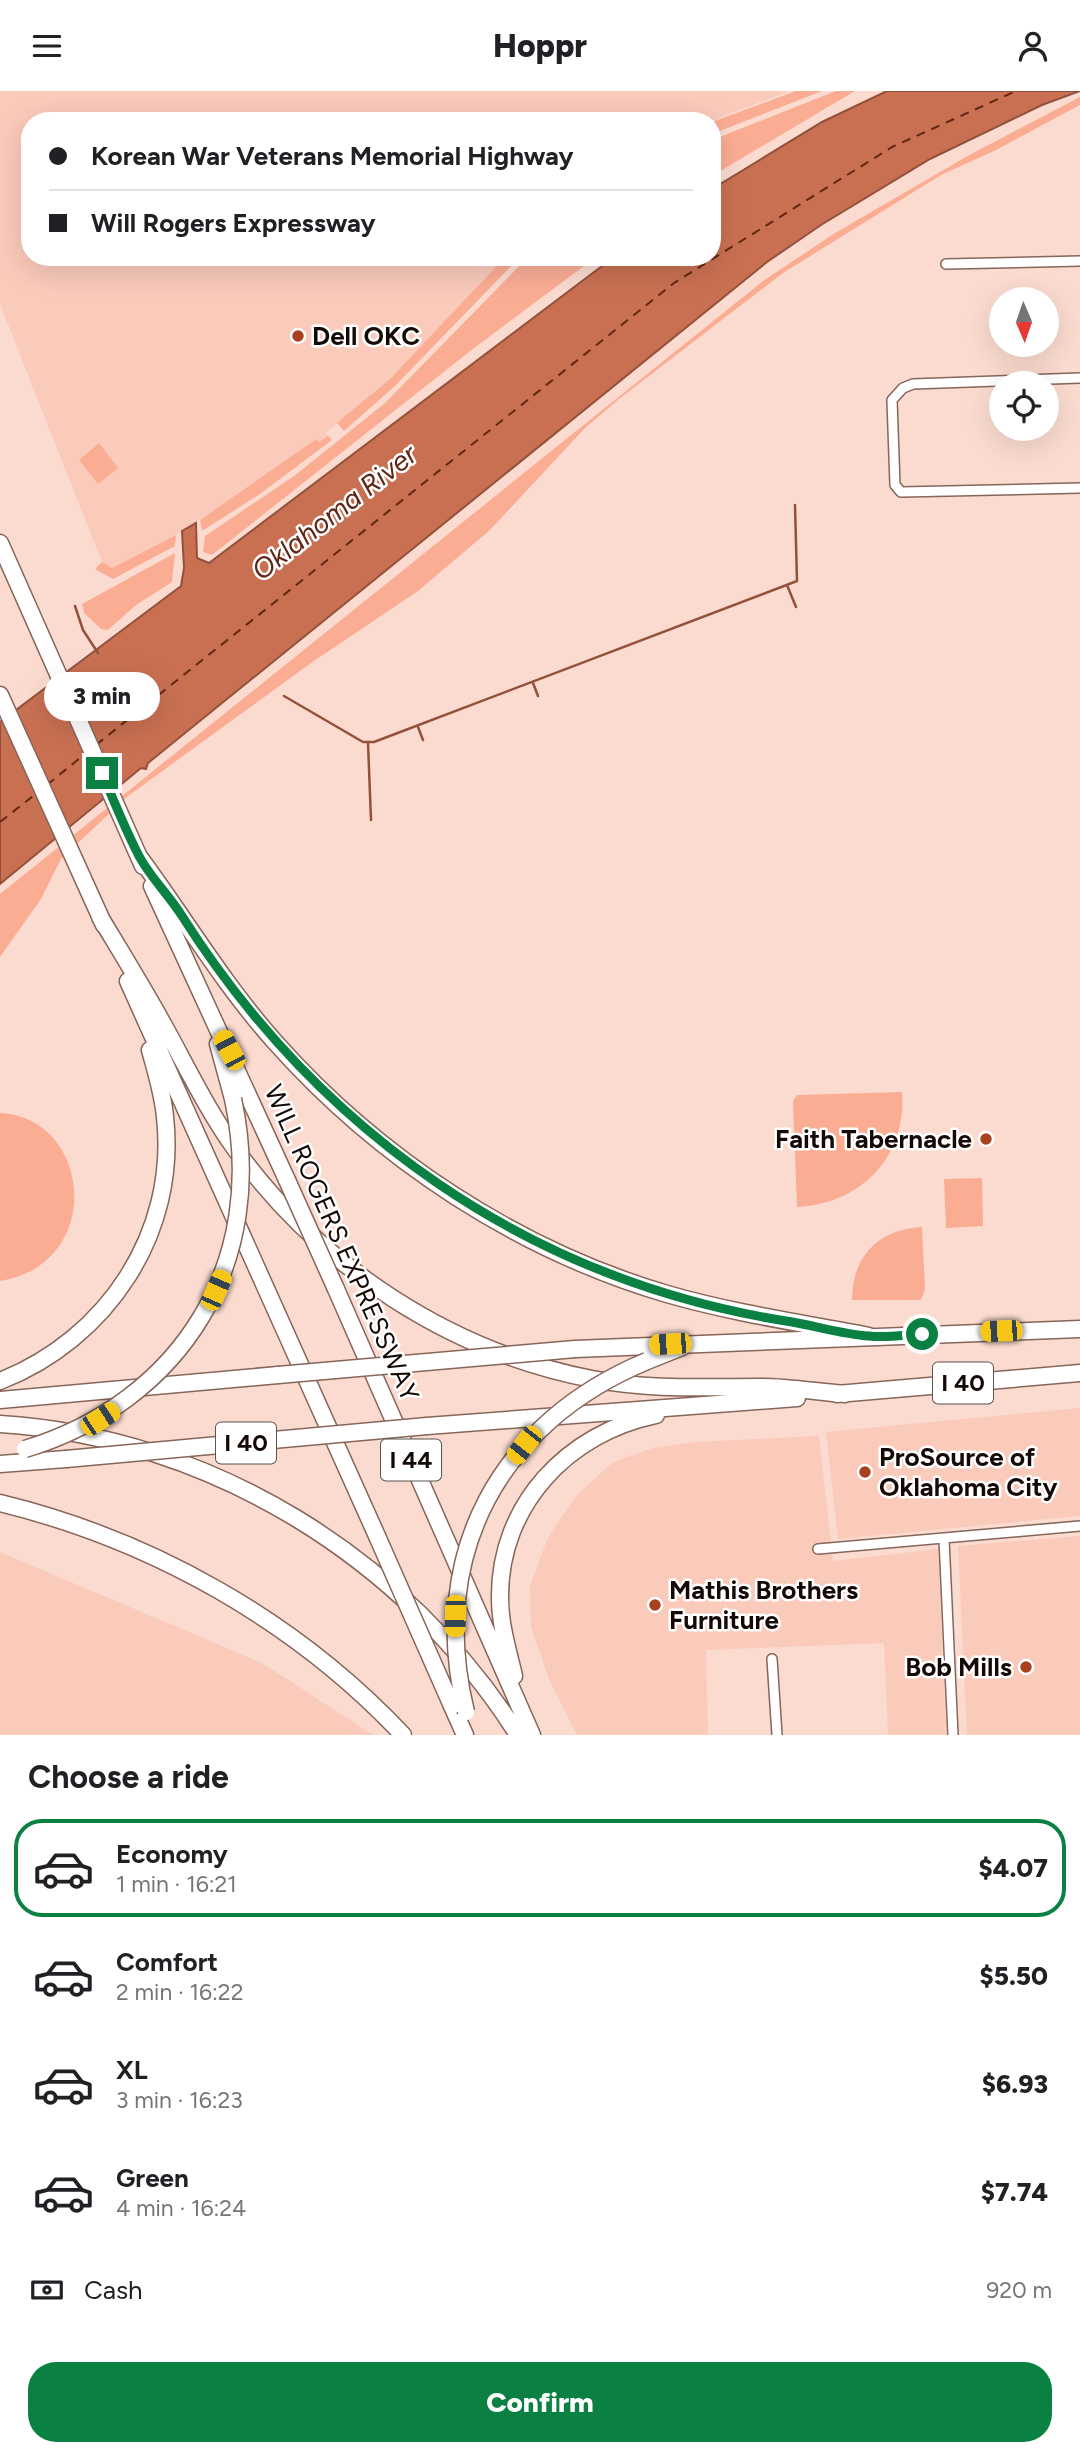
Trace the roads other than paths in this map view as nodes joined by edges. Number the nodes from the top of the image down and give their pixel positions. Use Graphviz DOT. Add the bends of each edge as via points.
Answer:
graph roads {
  1 [pos="1080,261"];
  2 [pos="946,264"];
  3 [pos="1080,378"];
  4 [pos="1080,488"];
  5 [pos="0,543"];
  6 [pos="0,695"];
  7 [pos="140,858"];
  8 [pos="100,917"];
  9 [pos="133,993"];
  10 [pos="208,1010"];
  11 [pos="1080,1329"];
  12 [pos="869,1336"];
  13 [pos="694,1342"];
  14 [pos="1080,1373"];
  15 [pos="0,1381"];
  16 [pos="845,1394"];
  17 [pos="0,1401"];
  18 [pos="700,1406"];
  19 [pos="0,1424"];
  20 [pos="0,1454"];
  21 [pos="0,1464"];
  22 [pos="0,1503"];
  23 [pos="1080,1526"];
  24 [pos="944,1539"];
  25 [pos="818,1549"];
  26 [pos="772,1659"];
  27 [pos="459,1709"];
  28 [pos="525,1719"];
  29 [pos="403,1735"];
  30 [pos="468,1735"];
  31 [pos="518,1735"];
  32 [pos="532,1735"];
  33 [pos="777,1735"];
  34 [pos="953,1735"];
  1 -- 2 [label="street"];
  3 -- 4 [label="street" via="913,384 892,400 895,485 901,492"];
  5 -- 7 [label="highway, WILL ROGERS EXPRESSWAY / I 44"];
  6 -- 8 [label="highway, I 44"];
  7 -- 10 [label="highway, WILL ROGERS EXPRESSWAY / I 44"];
  7 -- 12 [label="highway" via="225,980 292,1061 378,1140 464,1201 554,1250 653,1289 736,1311"];
  8 -- 9 [label="highway, I 44"];
  8 -- 16 [label="highway" via="235,1148 300,1223 379,1290 478,1344 521,1361 592,1379 669,1389 762,1387"];
  9 -- 15 [label="highway" via="161,1090 166,1128 164,1179 149,1238 130,1276 91,1324 41,1361"];
  9 -- 27 [label="highway, I 44, bridge"];
  10 -- 20 [label="highway, bridge" via="233,1099 241,1150 239,1211 231,1249 209,1304 176,1353 128,1399 85,1426"];
  10 -- 28 [label="highway, WILL ROGERS EXPRESSWAY / I 44, bridge"];
  11 -- 12 [label="highway, I 40"];
  12 -- 13 [label="highway, I 40"];
  13 -- 17 [label="highway, I 40, bridge"];
  13 -- 27 [label="highway, bridge" via="614,1376 560,1410 524,1445 485,1504 464,1562 455,1616"];
  14 -- 16 [label="highway, I 40"];
  16 -- 18 [label="highway, I 40"];
  18 -- 21 [label="highway, I 40, bridge"];
  18 -- 28 [label="highway" via="633,1420 597,1435 560,1461 528,1500 505,1551 500,1599 502,1626"];
  19 -- 31 [label="highway" via="79,1433 134,1447 222,1479 293,1516 356,1559 426,1620 474,1674"];
  22 -- 29 [label="highway" via="105,1536 218,1591 318,1658"];
  23 -- 24 [label="street"];
  24 -- 25 [label="street"];
  24 -- 34 [label="street"];
  26 -- 33 [label="street"];
  27 -- 30 [label="highway"];
  28 -- 32 [label="highway, WILL ROGERS EXPRESSWAY / I 44"];
}
